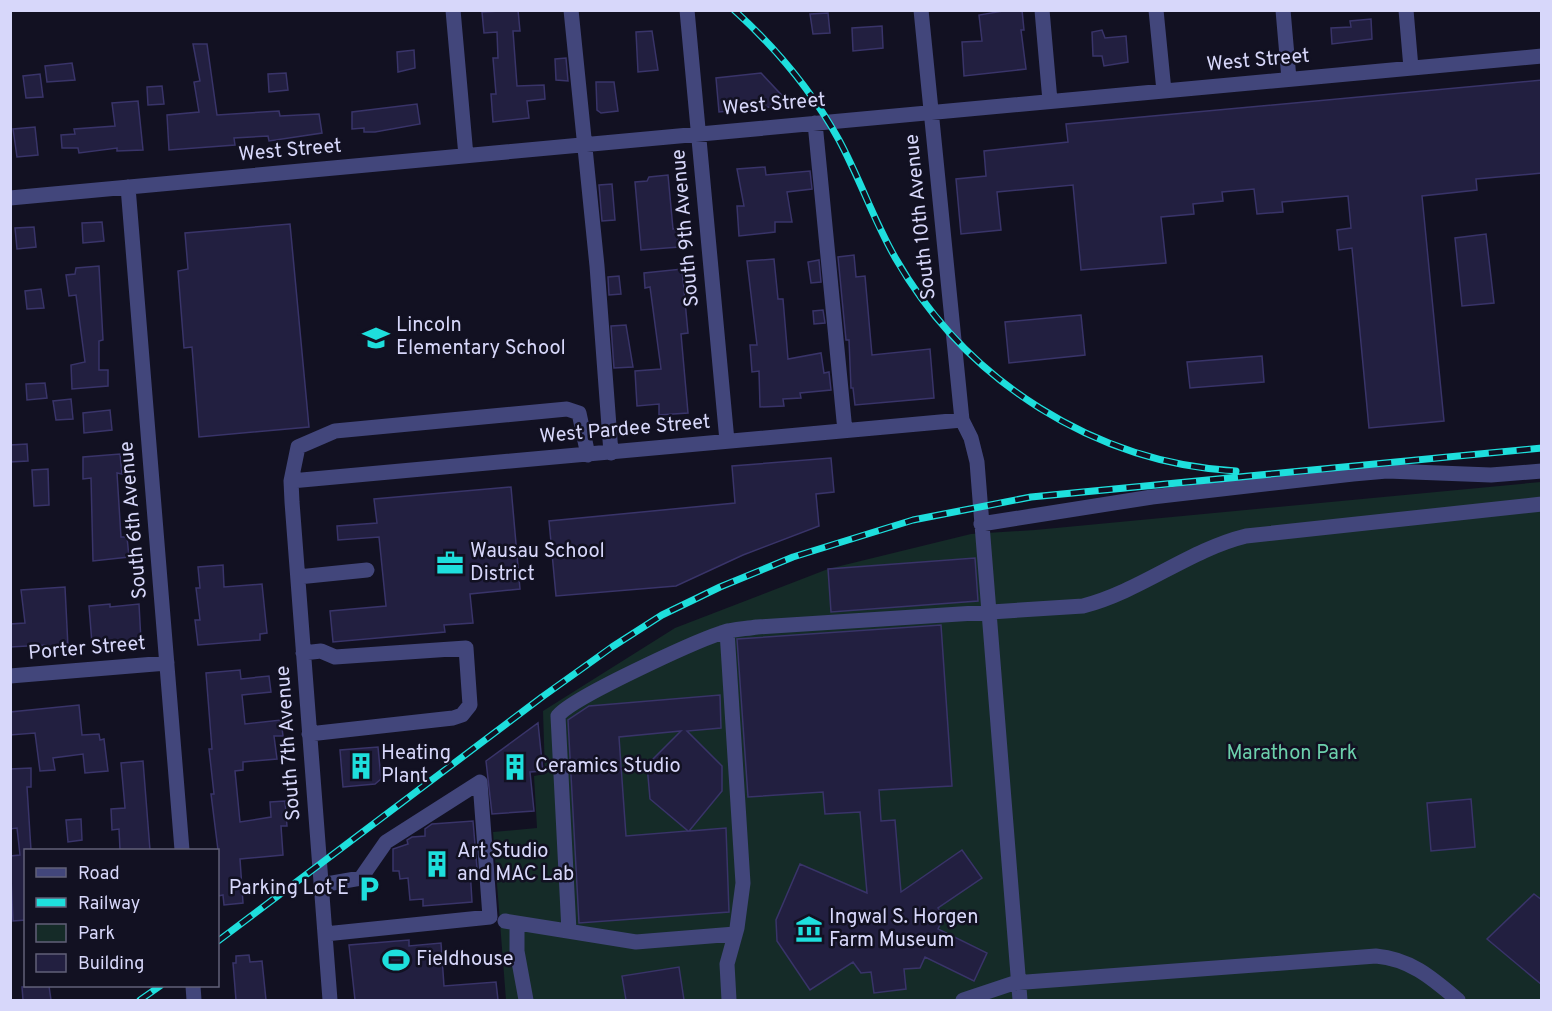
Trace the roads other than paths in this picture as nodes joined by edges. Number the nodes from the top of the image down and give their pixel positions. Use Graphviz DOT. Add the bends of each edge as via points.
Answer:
graph roads {
  1 [pos="453,10"];
  2 [pos="571,10"];
  3 [pos="687,10"];
  4 [pos="921,10"];
  5 [pos="1041,10"];
  6 [pos="1156,10"];
  7 [pos="1283,10"];
  8 [pos="1406,10"];
  9 [pos="1542,56"];
  10 [pos="1411,68"];
  11 [pos="1289,79"];
  12 [pos="1164,91"];
  13 [pos="1050,101"];
  14 [pos="931,112"];
  15 [pos="815,123"];
  16 [pos="699,134"];
  17 [pos="585,144"];
  18 [pos="466,156"];
  19 [pos="128,187"];
  20 [pos="10,198"];
  21 [pos="962,420"];
  22 [pos="844,430"];
  23 [pos="727,441"];
  24 [pos="611,453"];
  25 [pos="588,455"];
  26 [pos="1542,471"];
  27 [pos="291,481"];
  28 [pos="1542,504"];
  29 [pos="981,524"];
  30 [pos="367,570"];
  31 [pos="298,577"];
  32 [pos="988,611"];
  33 [pos="728,631"];
  34 [pos="303,653"];
  35 [pos="167,663"];
  36 [pos="10,676"];
  37 [pos="309,734"];
  38 [pos="182,849"];
  39 [pos="321,885"];
  40 [pos="569,931"];
  41 [pos="325,934"];
  42 [pos="735,934"];
  43 [pos="1019,983"];
  44 [pos="330,1000"];
  45 [pos="526,1000"];
  46 [pos="729,1000"];
  47 [pos="963,1000"];
  48 [pos="1020,1000"];
  49 [pos="1458,1000"];
  1 -- 18 [label="street"];
  2 -- 17 [label="street"];
  3 -- 16 [label="street, South 9th Avenue"];
  4 -- 14 [label="street, South 10th Avenue"];
  5 -- 13 [label="street"];
  6 -- 12 [label="street"];
  7 -- 11 [label="street"];
  8 -- 10 [label="street"];
  9 -- 10 [label="street, West Street"];
  10 -- 11 [label="street, West Street"];
  11 -- 12 [label="street, West Street"];
  12 -- 13 [label="street, West Street"];
  13 -- 14 [label="street, West Street"];
  14 -- 15 [label="street, West Street"];
  14 -- 21 [label="street, South 10th Avenue"];
  15 -- 16 [label="street, West Street"];
  15 -- 22 [label="street"];
  16 -- 17 [label="street, West Street"];
  16 -- 23 [label="street, South 9th Avenue"];
  17 -- 18 [label="street, West Street"];
  17 -- 24 [label="street"];
  18 -- 19 [label="street, West Street"];
  19 -- 20 [label="street, West Street"];
  19 -- 35 [label="street, South 6th Avenue"];
  21 -- 22 [label="street, West Pardee Street"];
  21 -- 29 [label="street, South 10th Avenue" via="977,462"];
  22 -- 23 [label="street, West Pardee Street"];
  23 -- 24 [label="street, West Pardee Street"];
  24 -- 25 [label="street, West Pardee Street"];
  25 -- 27 [label="street, West Pardee Street"];
  25 -- 27 [label="street, South 7th Avenue" via="579,413 558,409 335,431 298,447"];
  26 -- 29 [label="street" via="1491,475 1387,471 1353,474 1123,501"];
  27 -- 31 [label="street, South 7th Avenue"];
  28 -- 32 [label="street" via="1246,536 1220,543 1148,582 1099,602 1070,608"];
  29 -- 32 [label="street, South 10th Avenue"];
  30 -- 31 [label="street"];
  31 -- 34 [label="street, South 7th Avenue"];
  32 -- 33 [label="street"];
  32 -- 43 [label="street, South 10th Avenue"];
  33 -- 40 [label="street" via="624,677 572,703 558,716"];
  33 -- 42 [label="street" via="743,883"];
  34 -- 37 [label="street, South 7th Avenue"];
  34 -- 37 [label="street" via="321,651 335,657 466,648 467,660 470,705 462,715"];
  35 -- 36 [label="street, Porter Street"];
  35 -- 38 [label="street, South 6th Avenue"];
  37 -- 39 [label="street, South 7th Avenue"];
  39 -- 41 [label="street, South 7th Avenue"];
  39 -- 41 [label="street" via="361,878 386,842 480,782 490,917"];
  40 -- 42 [label="street" via="636,942"];
  40 -- 45 [label="street" via="511,922"];
  41 -- 44 [label="street, South 7th Avenue"];
  42 -- 46 [label="street" via="727,964"];
  43 -- 47 [label="street"];
  43 -- 48 [label="street, South 10th Avenue"];
  43 -- 49 [label="street" via="1376,956 1414,966"];
}
